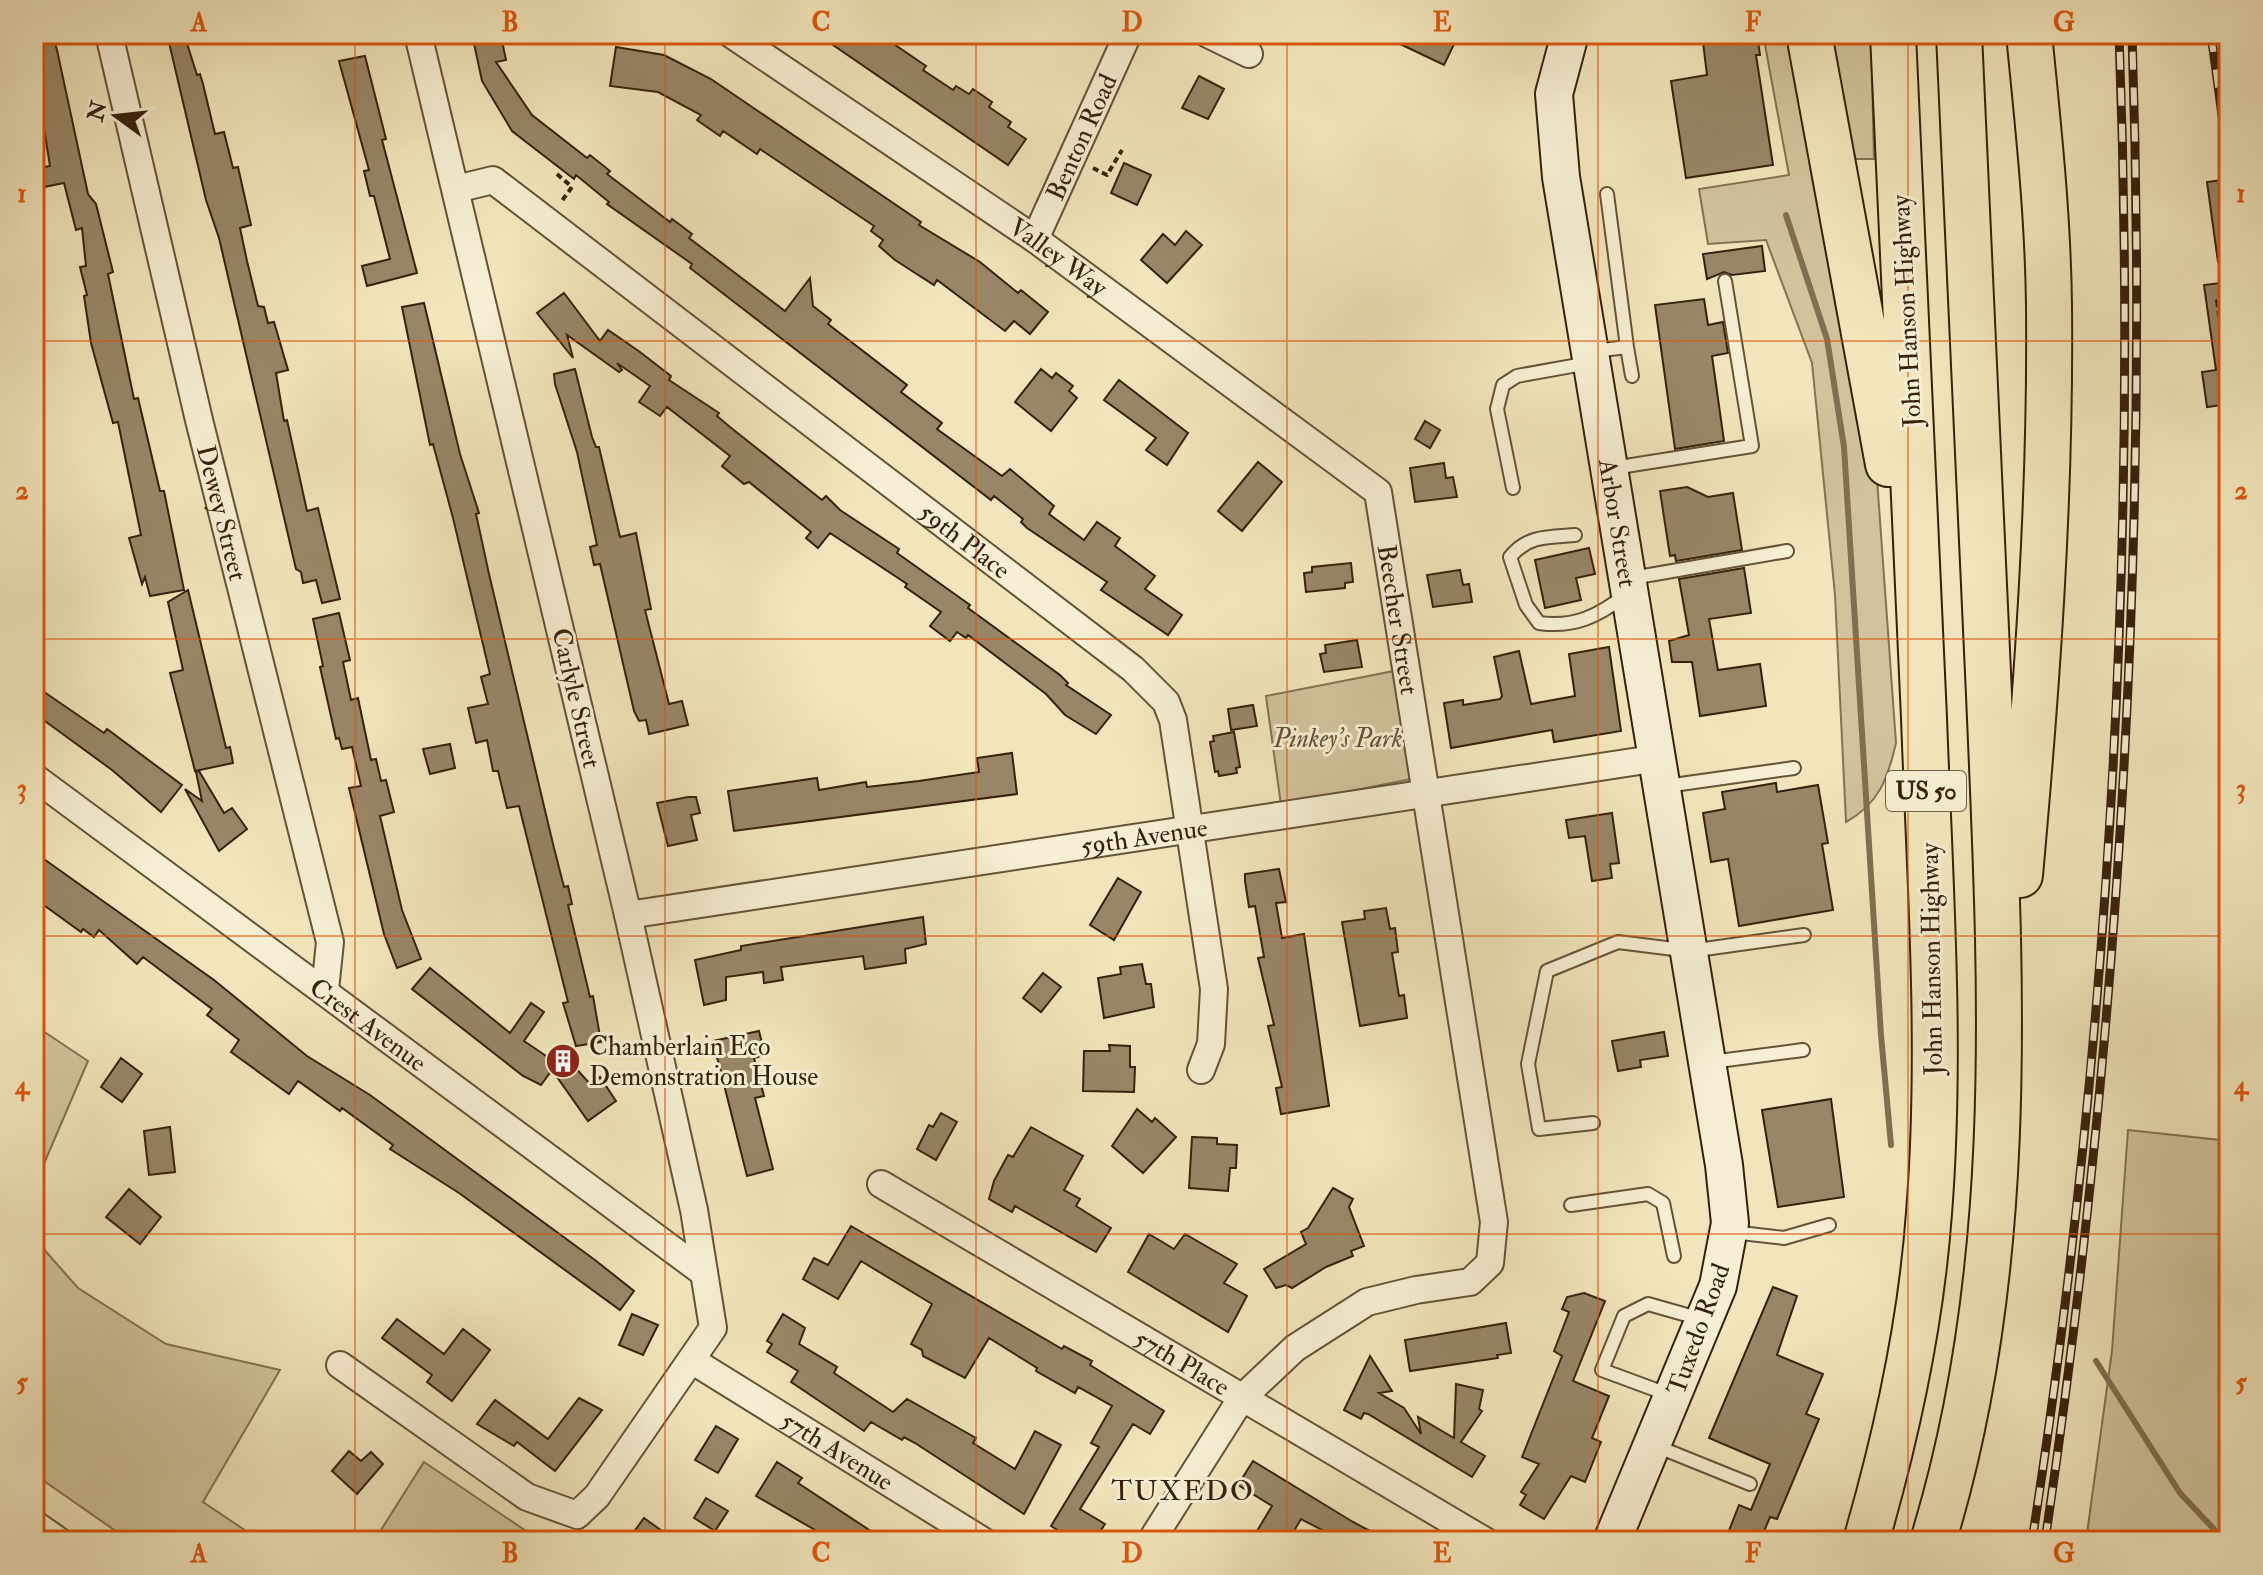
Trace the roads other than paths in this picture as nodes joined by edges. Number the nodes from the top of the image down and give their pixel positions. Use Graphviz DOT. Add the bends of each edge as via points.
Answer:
graph roads {
  1 [pos="109,34"];
  2 [pos="418,34"];
  3 [pos="731,34"];
  4 [pos="1128,34"];
  5 [pos="1208,34"];
  6 [pos="1570,34"];
  7 [pos="1809,34"];
  8 [pos="1893,34"];
  9 [pos="1959,34"];
  10 [pos="2029,34"];
  11 [pos="1249,54"];
  12 [pos="456,189"];
  13 [pos="1607,194"];
  14 [pos="1035,239"];
  15 [pos="1725,281"];
  16 [pos="1627,347"];
  17 [pos="1591,357"];
  18 [pos="1632,376"];
  19 [pos="1610,468"];
  20 [pos="1513,488"];
  21 [pos="1378,492"];
  22 [pos="1575,535"];
  23 [pos="1787,551"];
  24 [pos="1630,584"];
  25 [pos="1923,700"];
  26 [pos="1794,768"];
  27 [pos="1661,772"];
  28 [pos="34,777"];
  29 [pos="1424,794"];
  30 [pos="1189,830"];
  31 [pos="628,915"];
  32 [pos="1804,935"];
  33 [pos="1690,951"];
  34 [pos="325,990"];
  35 [pos="1699,1011"];
  36 [pos="1803,1050"];
  37 [pos="1708,1062"];
  38 [pos="1201,1070"];
  39 [pos="1999,1101"];
  40 [pos="1593,1123"];
  41 [pos="881,1184"];
  42 [pos="1571,1205"];
  43 [pos="1829,1225"];
  44 [pos="1729,1231"];
  45 [pos="1674,1256"];
  46 [pos="704,1273"];
  47 [pos="1704,1320"];
  48 [pos="693,1361"];
  49 [pos="340,1365"];
  50 [pos="1673,1397"];
  51 [pos="1241,1399"];
  52 [pos="1653,1445"];
  53 [pos="1750,1484"];
  54 [pos="34,1515"];
  55 [pos="71,1541"];
  56 [pos="983,1541"];
  57 [pos="1151,1541"];
  58 [pos="1485,1541"];
  59 [pos="1612,1541"];
  60 [pos="1866,1541"];
  61 [pos="1933,1541"];
  1 -- 34 [label="street, Dewey Street" via="330,942"];
  2 -- 12 [label="street, Carlyle Street"];
  3 -- 14 [label="street, Valley Way"];
  4 -- 14 [label="street, Benton Road"];
  5 -- 11 [label="street"];
  6 -- 17 [label="main road, Arbor Street" via="1554,94 1555,129"];
  7 -- 25 [label="highway" via="1877,392"];
  8 -- 25 [label="highway, John Hanson Highway / US 50"];
  9 -- 39 [label="highway, US 50" via="1996,859"];
  10 -- 39 [label="highway" via="2044,192 2047,423 2040,630"];
  12 -- 30 [label="street, 59th Place" via="493,180 1133,669 1166,702 1173,720"];
  12 -- 31 [label="street, Carlyle Street"];
  13 -- 16 [label="lane"];
  14 -- 21 [label="street, Valley Way"];
  15 -- 19 [label="lane" via="1752,446"];
  16 -- 17 [label="lane"];
  16 -- 18 [label="lane"];
  17 -- 19 [label="main road, Arbor Street"];
  17 -- 20 [label="lane" via="1517,376 1503,385 1497,409"];
  19 -- 24 [label="main road, Arbor Street"];
  21 -- 29 [label="street, Beecher Street"];
  22 -- 24 [label="lane" via="1521,543 1510,557 1526,605 1539,623 1561,626 1601,614"];
  23 -- 24 [label="lane"];
  24 -- 27 [label="main road, Arbor Street"];
  25 -- 60 [label="highway, John Hanson Highway / US 50" via="1934,1037 1929,1212 1907,1378"];
  26 -- 27 [label="lane"];
  27 -- 29 [label="street, 59th Avenue"];
  27 -- 33 [label="main road, Arbor Street"];
  28 -- 34 [label="street, Crest Avenue"];
  29 -- 30 [label="street, 59th Avenue"];
  29 -- 51 [label="street, Beecher Street" via="1494,1222 1490,1263 1470,1282 1416,1290 1347,1312 1295,1348"];
  30 -- 31 [label="street, 59th Avenue"];
  30 -- 38 [label="street, 59th Place" via="1214,989 1211,1044"];
  31 -- 46 [label="street, Carlyle Street"];
  32 -- 33 [label="lane"];
  33 -- 35 [label="main road, Arbor Street"];
  33 -- 40 [label="lane" via="1618,942 1547,971 1528,1064 1539,1129"];
  34 -- 46 [label="street, Crest Avenue"];
  35 -- 37 [label="main road, Tuxedo Road"];
  36 -- 37 [label="lane"];
  37 -- 44 [label="main road, Tuxedo Road"];
  39 -- 61 [label="highway, US 50" via="1994,1225 1980,1340"];
  41 -- 51 [label="street, 57th Place"];
  42 -- 45 [label="lane" via="1648,1194 1663,1203"];
  43 -- 44 [label="lane" via="1784,1238"];
  44 -- 47 [label="main road, Tuxedo Road" via="1718,1286"];
  46 -- 48 [label="street, Carlyle Street" via="713,1328"];
  47 -- 50 [label="main road, Tuxedo Road"];
  47 -- 50 [label="lane" via="1648,1304 1624,1316 1602,1370"];
  48 -- 49 [label="street, Carlyle Street" via="597,1496 577,1515 527,1497"];
  48 -- 56 [label="street, 57th Avenue"];
  50 -- 52 [label="main road, Tuxedo Road"];
  51 -- 57 [label="street"];
  51 -- 58 [label="street, 57th Place"];
  52 -- 53 [label="lane"];
  52 -- 59 [label="main road, Tuxedo Road"];
  54 -- 55 [label="lane"];
}
